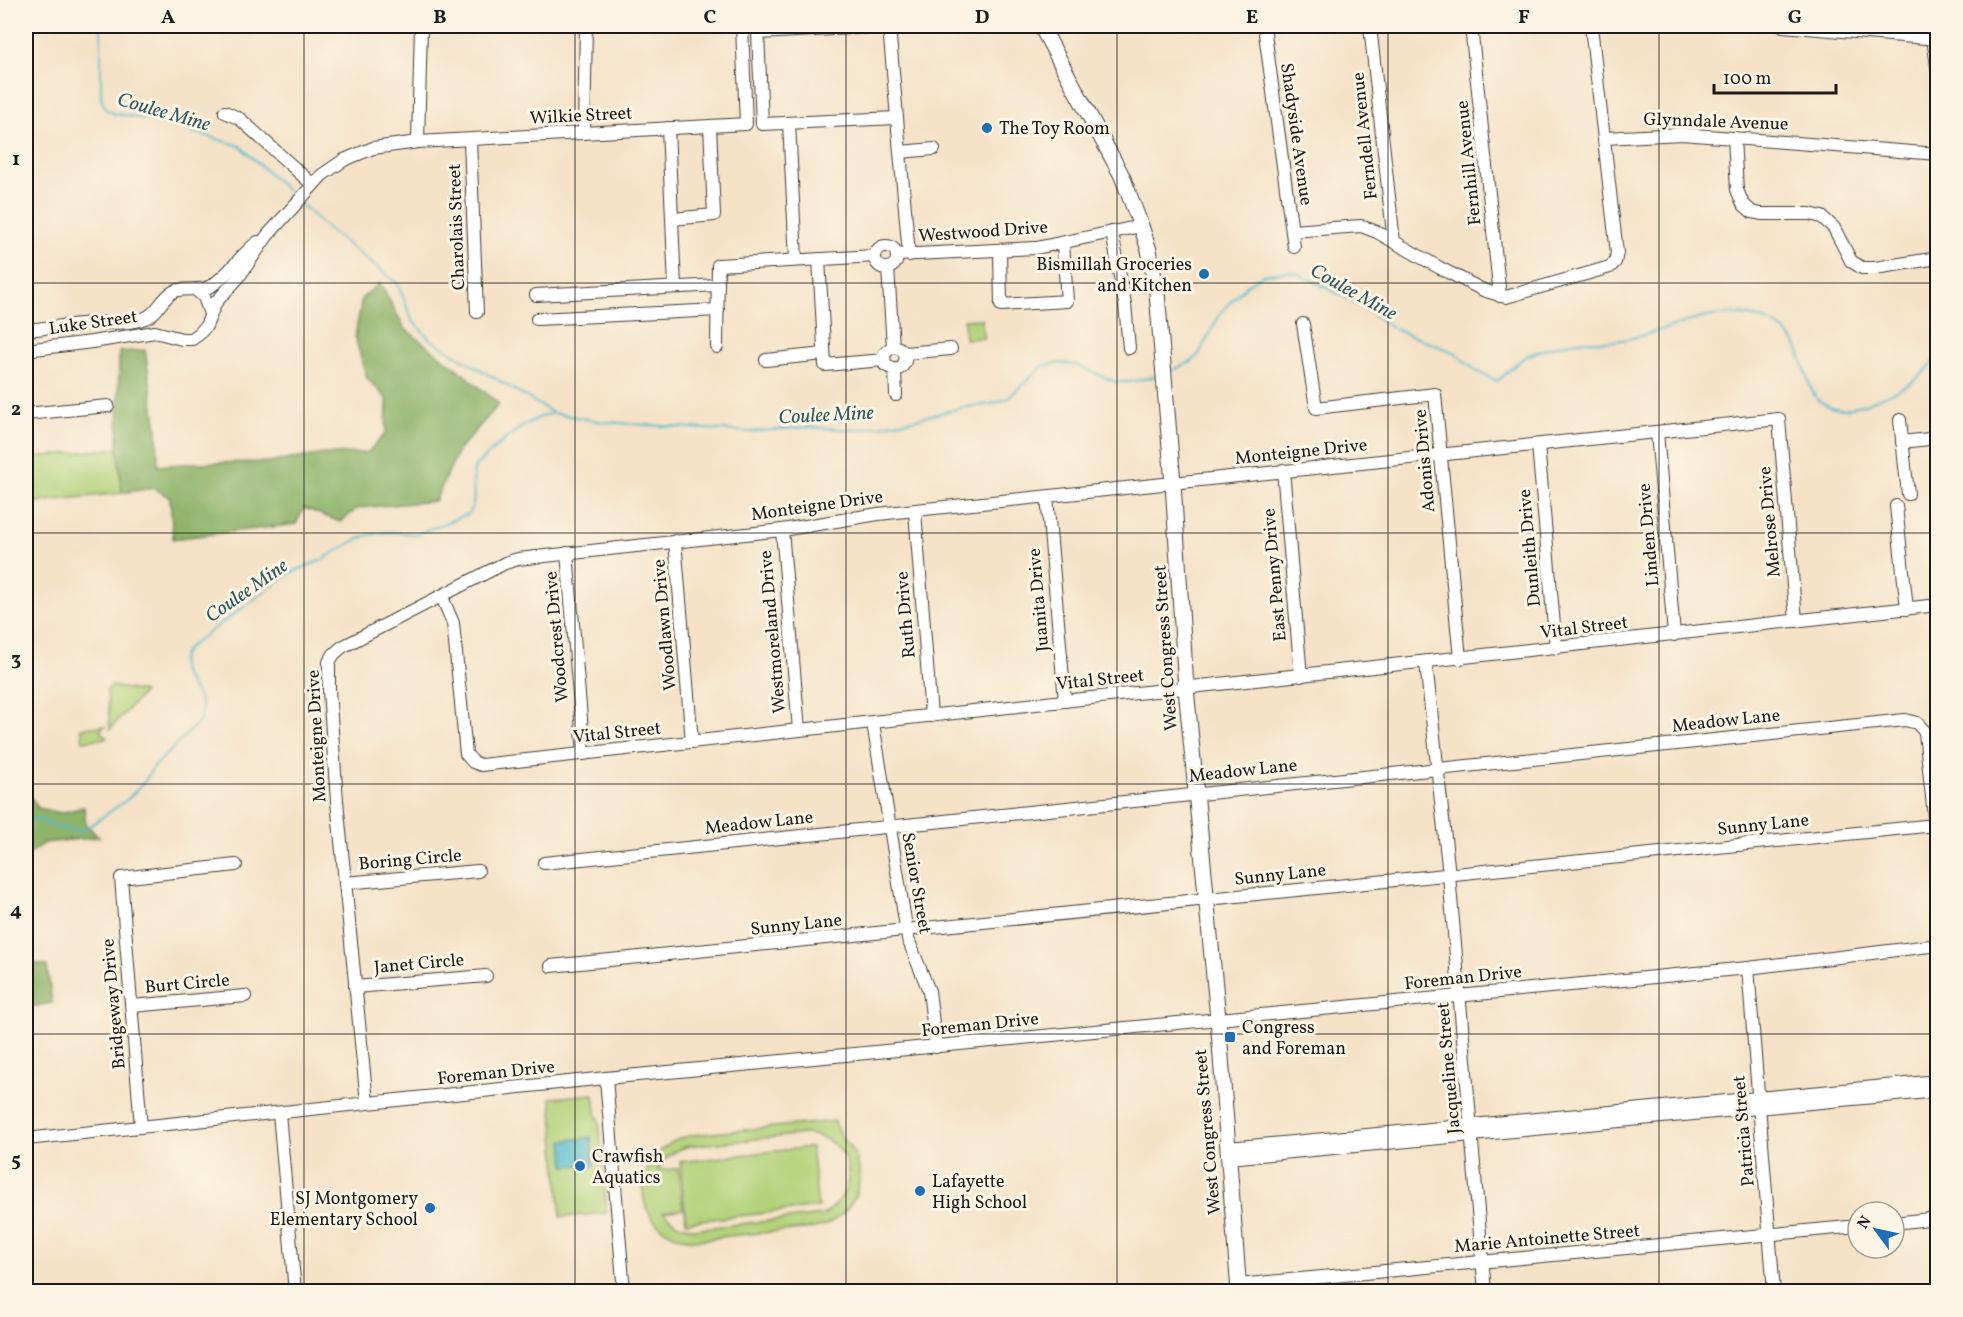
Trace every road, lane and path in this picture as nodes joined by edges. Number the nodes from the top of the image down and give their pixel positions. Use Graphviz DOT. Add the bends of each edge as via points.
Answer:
graph roads {
  1 [pos="421,26"];
  2 [pos="586,26"];
  3 [pos="889,26"];
  4 [pos="1041,26"];
  5 [pos="1264,26"];
  6 [pos="1370,26"];
  7 [pos="1471,26"];
  8 [pos="1591,26"];
  9 [pos="1783,26"];
  10 [pos="786,28"];
  11 [pos="742,29"];
  12 [pos="758,33"];
  13 [pos="1935,39"];
  14 [pos="1938,73"];
  15 [pos="760,85"];
  16 [pos="744,86"];
  17 [pos="225,112"];
  18 [pos="897,118"];
  19 [pos="789,123"];
  20 [pos="710,126"];
  21 [pos="668,128"];
  22 [pos="584,132"];
  23 [pos="1604,138"];
  24 [pos="1734,138"];
  25 [pos="470,140"];
  26 [pos="418,142"];
  27 [pos="934,149"];
  28 [pos="900,152"];
  29 [pos="1938,154"];
  30 [pos="309,187"];
  31 [pos="672,219"];
  32 [pos="1142,226"];
  33 [pos="1293,231"];
  34 [pos="1112,232"];
  35 [pos="267,236"];
  36 [pos="1394,242"];
  37 [pos="1063,243"];
  38 [pos="1294,247"];
  39 [pos="1000,251"];
  40 [pos="903,255"];
  41 [pos="875,256"];
  42 [pos="1938,258"];
  43 [pos="819,259"];
  44 [pos="796,260"];
  45 [pos="888,268"];
  46 [pos="718,285"];
  47 [pos="675,287"];
  48 [pos="196,290"];
  49 [pos="536,295"];
  50 [pos="1500,296"];
  51 [pos="158,309"];
  52 [pos="718,310"];
  53 [pos="477,312"];
  54 [pos="210,314"];
  55 [pos="537,319"];
  56 [pos="1303,324"];
  57 [pos="26,330"];
  58 [pos="166,333"];
  59 [pos="717,347"];
  60 [pos="1129,348"];
  61 [pos="951,349"];
  62 [pos="26,350"];
  63 [pos="899,350"];
  64 [pos="824,354"];
  65 [pos="766,360"];
  66 [pos="884,360"];
  67 [pos="895,370"];
  68 [pos="896,395"];
  69 [pos="108,405"];
  70 [pos="26,414"];
  71 [pos="1779,419"];
  72 [pos="1900,420"];
  73 [pos="1657,432"];
  74 [pos="1938,438"];
  75 [pos="1902,441"];
  76 [pos="1538,445"];
  77 [pos="1442,455"];
  78 [pos="1283,470"];
  79 [pos="1173,483"];
  80 [pos="1908,494"];
  81 [pos="1047,497"];
  82 [pos="1896,506"];
  83 [pos="915,511"];
  84 [pos="782,530"];
  85 [pos="675,542"];
  86 [pos="567,553"];
  87 [pos="442,597"];
  88 [pos="1938,605"];
  89 [pos="1906,609"];
  90 [pos="1796,621"];
  91 [pos="1674,635"];
  92 [pos="1556,648"];
  93 [pos="1460,659"];
  94 [pos="1426,663"];
  95 [pos="1301,676"];
  96 [pos="1186,688"];
  97 [pos="1065,701"];
  98 [pos="931,716"];
  99 [pos="873,723"];
  100 [pos="799,730"];
  101 [pos="692,742"];
  102 [pos="1932,742"];
  103 [pos="584,754"];
  104 [pos="1438,768"];
  105 [pos="1196,793"];
  106 [pos="889,826"];
  107 [pos="544,863"];
  108 [pos="236,865"];
  109 [pos="478,871"];
  110 [pos="1449,874"];
  111 [pos="345,883"];
  112 [pos="1205,900"];
  113 [pos="906,931"];
  114 [pos="1938,945"];
  115 [pos="551,966"];
  116 [pos="1748,968"];
  117 [pos="486,976"];
  118 [pos="355,987"];
  119 [pos="1460,995"];
  120 [pos="244,996"];
  121 [pos="132,1006"];
  122 [pos="1218,1018"];
  123 [pos="936,1047"];
  124 [pos="606,1078"];
  125 [pos="1938,1081"];
  126 [pos="1938,1091"];
  127 [pos="367,1103"];
  128 [pos="1758,1103"];
  129 [pos="279,1113"];
  130 [pos="141,1127"];
  131 [pos="1471,1130"];
  132 [pos="26,1139"];
  133 [pos="1229,1153"];
  134 [pos="1938,1218"];
  135 [pos="1906,1222"];
  136 [pos="1846,1227"];
  137 [pos="1769,1234"];
  138 [pos="1482,1262"];
  139 [pos="1239,1288"];
  140 [pos="295,1292"];
  141 [pos="624,1292"];
  142 [pos="1485,1292"];
  143 [pos="1774,1292"];
  1 -- 26 [label="street"];
  2 -- 22 [label="street"];
  3 -- 10 [label="street"];
  3 -- 18 [label="street"];
  4 -- 32 [label="main road, West Congress Street" via="1118,168"];
  5 -- 33 [label="street, Shadyside Avenue"];
  6 -- 36 [label="street, Ferndell Avenue"];
  7 -- 50 [label="street, Fernhill Avenue"];
  8 -- 23 [label="street"];
  9 -- 13 [label="street"];
  10 -- 12 [label="street"];
  11 -- 12 [label="street"];
  11 -- 16 [label="street"];
  12 -- 15 [label="street"];
  13 -- 14 [label="street"];
  15 -- 16 [label="street"];
  15 -- 19 [label="street" via="762,124"];
  16 -- 20 [label="street, Wilkie Street" via="746,124"];
  17 -- 30 [label="street" via="240,119"];
  18 -- 19 [label="street"];
  18 -- 28 [label="street"];
  19 -- 44 [label="street"];
  20 -- 21 [label="street, Wilkie Street"];
  20 -- 31 [label="street" via="714,215"];
  21 -- 22 [label="street, Wilkie Street"];
  21 -- 31 [label="street"];
  22 -- 25 [label="street, Wilkie Street"];
  23 -- 24 [label="street, Glynndale Avenue" via="1662,134"];
  23 -- 50 [label="street" via="1615,262 1596,273 1512,297"];
  24 -- 29 [label="street, Glynndale Avenue"];
  24 -- 42 [label="street" via="1737,190 1752,212 1825,218 1851,261 1859,267"];
  25 -- 26 [label="street, Wilkie Street"];
  25 -- 53 [label="street, Charolais Street"];
  26 -- 30 [label="street, Luke Street" via="373,148 344,160"];
  27 -- 28 [label="street"];
  28 -- 40 [label="street"];
  30 -- 35 [label="street, Luke Street"];
  31 -- 47 [label="street"];
  32 -- 34 [label="street, Westwood Drive"];
  32 -- 79 [label="main road, West Congress Street" via="1153,272"];
  33 -- 36 [label="street" via="1361,226"];
  33 -- 38 [label="street, Shadyside Avenue"];
  34 -- 37 [label="street, Westwood Drive"];
  34 -- 60 [label="street"];
  35 -- 48 [label="street, Luke Street" via="212,285"];
  35 -- 54 [label="street, Luke Street"];
  36 -- 50 [label="street"];
  37 -- 39 [label="street, Westwood Drive"];
  37 -- 39 [label="street" via="1066,302 1001,305"];
  39 -- 40 [label="street, Westwood Drive"];
  40 -- 41 [label="street" via="887,246 880,247"];
  40 -- 45 [label="street"];
  41 -- 43 [label="street"];
  41 -- 45 [label="street" via="880,266"];
  43 -- 44 [label="street"];
  43 -- 64 [label="street"];
  44 -- 46 [label="street" via="718,265"];
  45 -- 63 [label="street"];
  46 -- 47 [label="street"];
  46 -- 52 [label="street"];
  47 -- 49 [label="street"];
  48 -- 51 [label="street, Luke Street" via="173,292"];
  48 -- 54 [label="street" via="204,297"];
  51 -- 57 [label="street, Luke Street" via="132,322"];
  51 -- 58 [label="street, Luke Street"];
  52 -- 55 [label="street"];
  52 -- 59 [label="street"];
  54 -- 58 [label="street, Luke Street" via="206,326 192,339"];
  56 -- 77 [label="street, Adonis Drive" via="1316,408 1436,394"];
  58 -- 62 [label="street, Luke Street"];
  61 -- 63 [label="street"];
  63 -- 66 [label="street" via="886,351"];
  63 -- 67 [label="street" via="904,364"];
  64 -- 65 [label="street"];
  64 -- 66 [label="street" via="825,365"];
  66 -- 67 [label="street"];
  67 -- 68 [label="street"];
  69 -- 70 [label="street"];
  71 -- 73 [label="street, Monteigne Drive"];
  71 -- 90 [label="street, Melrose Drive"];
  72 -- 75 [label="street"];
  73 -- 76 [label="street, Monteigne Drive"];
  73 -- 91 [label="street, Linden Drive"];
  74 -- 75 [label="street"];
  75 -- 80 [label="street"];
  76 -- 77 [label="street, Monteigne Drive"];
  76 -- 92 [label="street, Dunleith Drive"];
  77 -- 78 [label="street, Monteigne Drive"];
  77 -- 93 [label="street, Adonis Drive"];
  78 -- 79 [label="street, Monteigne Drive"];
  78 -- 95 [label="street, East Penny Drive"];
  79 -- 81 [label="street, Monteigne Drive"];
  79 -- 96 [label="main road, West Congress Street"];
  81 -- 83 [label="street, Monteigne Drive"];
  81 -- 97 [label="street, Juanita Drive"];
  82 -- 89 [label="street"];
  83 -- 84 [label="street, Monteigne Drive"];
  83 -- 98 [label="street, Ruth Drive"];
  84 -- 85 [label="street, Monteigne Drive"];
  84 -- 100 [label="street, Westmoreland Drive"];
  85 -- 86 [label="street, Monteigne Drive"];
  85 -- 101 [label="street, Woodlawn Drive"];
  86 -- 87 [label="street, Monteigne Drive" via="505,563"];
  86 -- 103 [label="street, Woodcrest Drive"];
  87 -- 103 [label="street, Vital Street" via="453,623 469,759 481,765"];
  87 -- 111 [label="street, Monteigne Drive" via="342,647 330,662"];
  88 -- 89 [label="street, Vital Street"];
  89 -- 90 [label="street, Vital Street"];
  90 -- 91 [label="street, Vital Street"];
  91 -- 92 [label="street, Vital Street"];
  92 -- 93 [label="street, Vital Street"];
  93 -- 94 [label="street, Vital Street"];
  94 -- 95 [label="street, Vital Street"];
  94 -- 104 [label="street, Jacqueline Street"];
  95 -- 96 [label="street, Vital Street"];
  96 -- 97 [label="street, Vital Street"];
  96 -- 105 [label="main road, West Congress Street"];
  97 -- 98 [label="street, Vital Street"];
  98 -- 99 [label="street, Vital Street"];
  99 -- 100 [label="street, Vital Street"];
  99 -- 106 [label="street, Senior Street"];
  100 -- 101 [label="street, Vital Street"];
  101 -- 103 [label="street, Vital Street"];
  102 -- 104 [label="street, Meadow Lane" via="1917,723 1905,720"];
  102 -- 110 [label="street, Sunny Lane" via="1935,825"];
  104 -- 105 [label="street, Meadow Lane"];
  104 -- 110 [label="street, Jacqueline Street"];
  105 -- 106 [label="street, Meadow Lane"];
  105 -- 112 [label="main road, West Congress Street"];
  106 -- 107 [label="street, Meadow Lane"];
  106 -- 113 [label="street, Senior Street"];
  108 -- 121 [label="street, Bridgeway Drive" via="121,878"];
  109 -- 111 [label="street, Boring Circle"];
  110 -- 112 [label="street, Sunny Lane"];
  110 -- 119 [label="street, Jacqueline Street"];
  111 -- 118 [label="street, Monteigne Drive"];
  112 -- 113 [label="street, Sunny Lane"];
  112 -- 122 [label="main road, West Congress Street"];
  113 -- 115 [label="street, Sunny Lane"];
  113 -- 123 [label="street, Senior Street" via="929,991"];
  114 -- 116 [label="street, Foreman Drive"];
  116 -- 119 [label="street, Foreman Drive"];
  116 -- 128 [label="street, Patricia Street"];
  117 -- 118 [label="street, Janet Circle"];
  118 -- 127 [label="street, Monteigne Drive"];
  119 -- 122 [label="street, Foreman Drive"];
  119 -- 131 [label="street, Jacqueline Street"];
  120 -- 121 [label="street, Burt Circle"];
  121 -- 130 [label="street, Bridgeway Drive"];
  122 -- 123 [label="street, Foreman Drive"];
  122 -- 133 [label="main road, West Congress Street"];
  123 -- 124 [label="street, Foreman Drive"];
  124 -- 127 [label="street, Foreman Drive"];
  124 -- 141 [label="street"];
  125 -- 128 [label="street"];
  126 -- 128 [label="street"];
  127 -- 129 [label="street, Foreman Drive"];
  128 -- 131 [label="street"];
  128 -- 137 [label="street, Patricia Street"];
  129 -- 130 [label="street, Foreman Drive"];
  129 -- 140 [label="street"];
  130 -- 132 [label="street, Foreman Drive"];
  131 -- 133 [label="street"];
  131 -- 138 [label="street, Jacqueline Street"];
  133 -- 139 [label="main road, West Congress Street"];
  134 -- 135 [label="street"];
  136 -- 137 [label="street, Marie Antoinette Street"];
  137 -- 138 [label="street, Marie Antoinette Street"];
  137 -- 143 [label="street, Patricia Street"];
  138 -- 139 [label="street, Marie Antoinette Street"];
  138 -- 142 [label="street, Jacqueline Street"];
}
